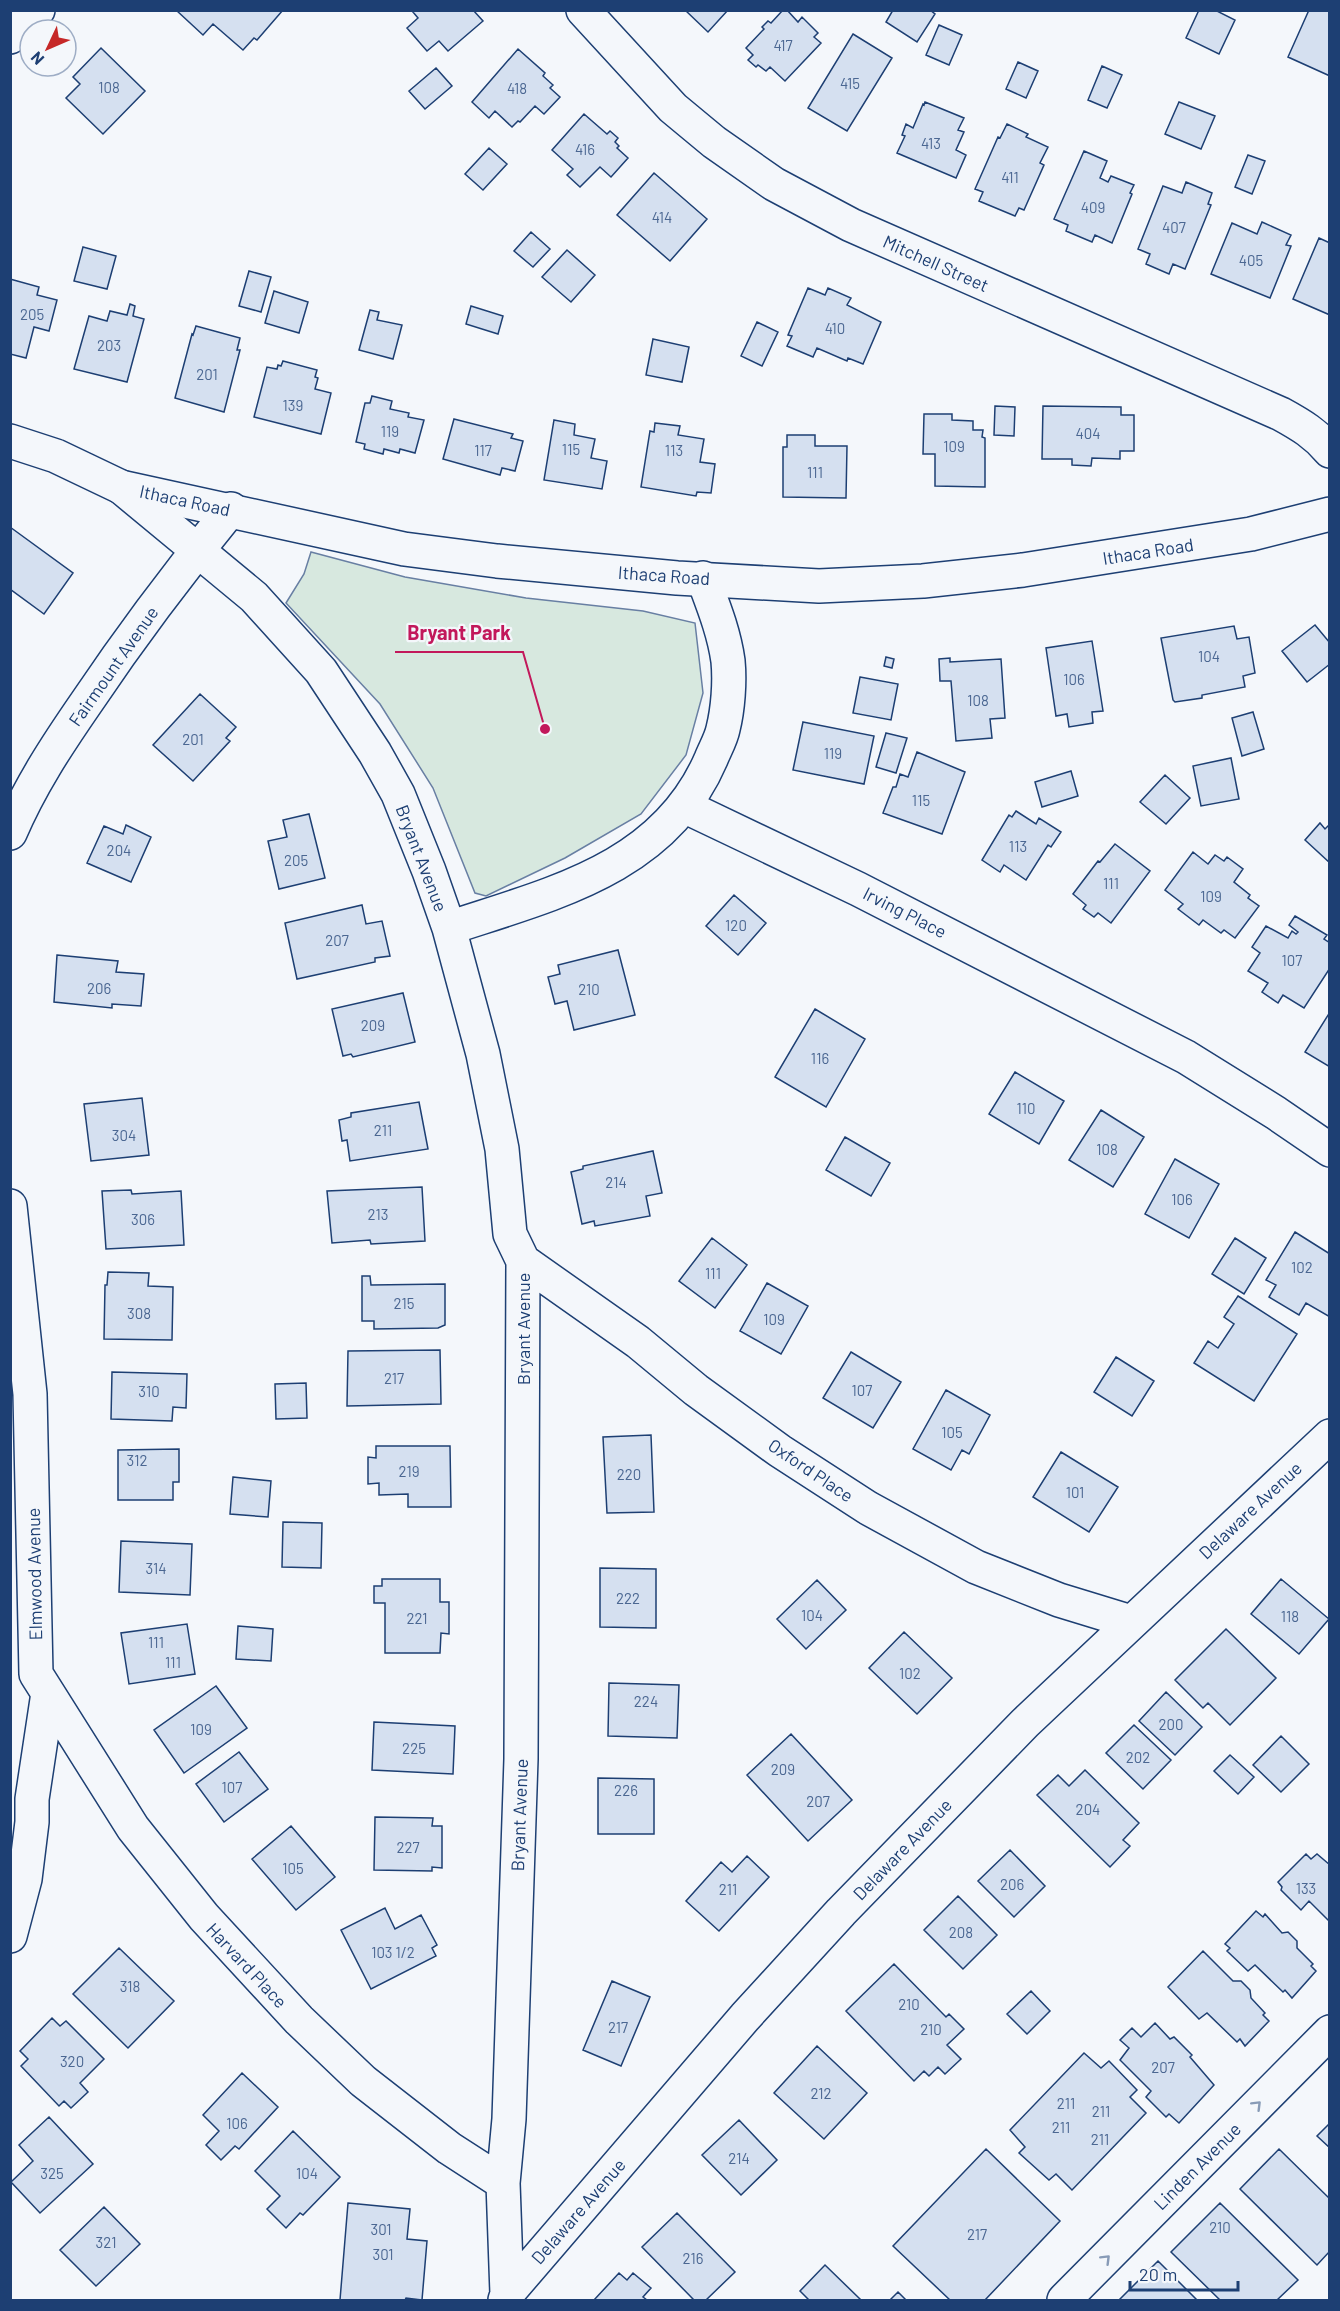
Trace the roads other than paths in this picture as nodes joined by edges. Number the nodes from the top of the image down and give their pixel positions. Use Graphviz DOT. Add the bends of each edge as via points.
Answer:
graph roads {
  1 [pos="38,10"];
  2 [pos="583,10"];
  3 [pos="10,37"];
  4 [pos="10,441"];
  5 [pos="1329,451"];
  6 [pos="121,487"];
  7 [pos="231,509"];
  8 [pos="1329,514"];
  9 [pos="199,549"];
  10 [pos="703,578"];
  11 [pos="684,806"];
  12 [pos="10,833"];
  13 [pos="449,928"];
  14 [pos="1329,1150"];
  15 [pos="10,1206"];
  16 [pos="523,1262"];
  17 [pos="1329,1436"];
  18 [pos="1131,1622"];
  19 [pos="48,1693"];
  20 [pos="10,1936"];
  21 [pos="1329,2032"];
  22 [pos="503,2183"];
  23 [pos="506,2297"];
  24 [pos="1065,2301"];
  1 -- 3 [label="street"];
  2 -- 5 [label="street, Mitchell Street" via="673,108 774,184 851,225 1281,414 1318,437"];
  4 -- 6 [label="street, Ithaca Road" via="56,456"];
  6 -- 7 [label="street, Ithaca Road"];
  6 -- 9 [label="street, Bryant Avenue"];
  7 -- 9 [label="street, Fairmount Avenue"];
  7 -- 10 [label="street, Ithaca Road" via="404,549 496,561"];
  8 -- 10 [label="street, Ithaca Road" via="1251,534 1115,557 923,581 819,586"];
  9 -- 12 [label="street, Fairmount Avenue" via="110,667 48,758"];
  9 -- 13 [label="street, Bryant Avenue" via="254,597 321,671 398,794"];
  10 -- 11 [label="street" via="723,635 728,663 726,708 723,731 705,773"];
  11 -- 13 [label="street" via="633,854 602,873"];
  11 -- 14 [label="street, Irving Place" via="868,894 1186,1057"];
  13 -- 16 [label="street, Bryant Avenue" via="483,1054 502,1149 510,1234"];
  15 -- 19 [label="street, Elmwood Avenue" via="30,1394 36,1674"];
  16 -- 18 [label="street, Oxford Place" via="638,1342 780,1451 868,1508 976,1567"];
  16 -- 22 [label="street, Bryant Avenue" via="521,1759 509,2120"];
  17 -- 18 [label="street, Delaware Avenue"];
  18 -- 23 [label="street, Delaware Avenue" via="1025,1723 842,1912 745,2017"];
  19 -- 20 [label="street" via="25,1879"];
  19 -- 22 [label="street, Harvard Place" via="133,1828 204,1917 299,2020 363,2081 449,2148"];
  24 -- 21 [label="street, Linden Avenue, one-way"];
  22 -- 23 [label="street, Bryant Avenue"];
}
